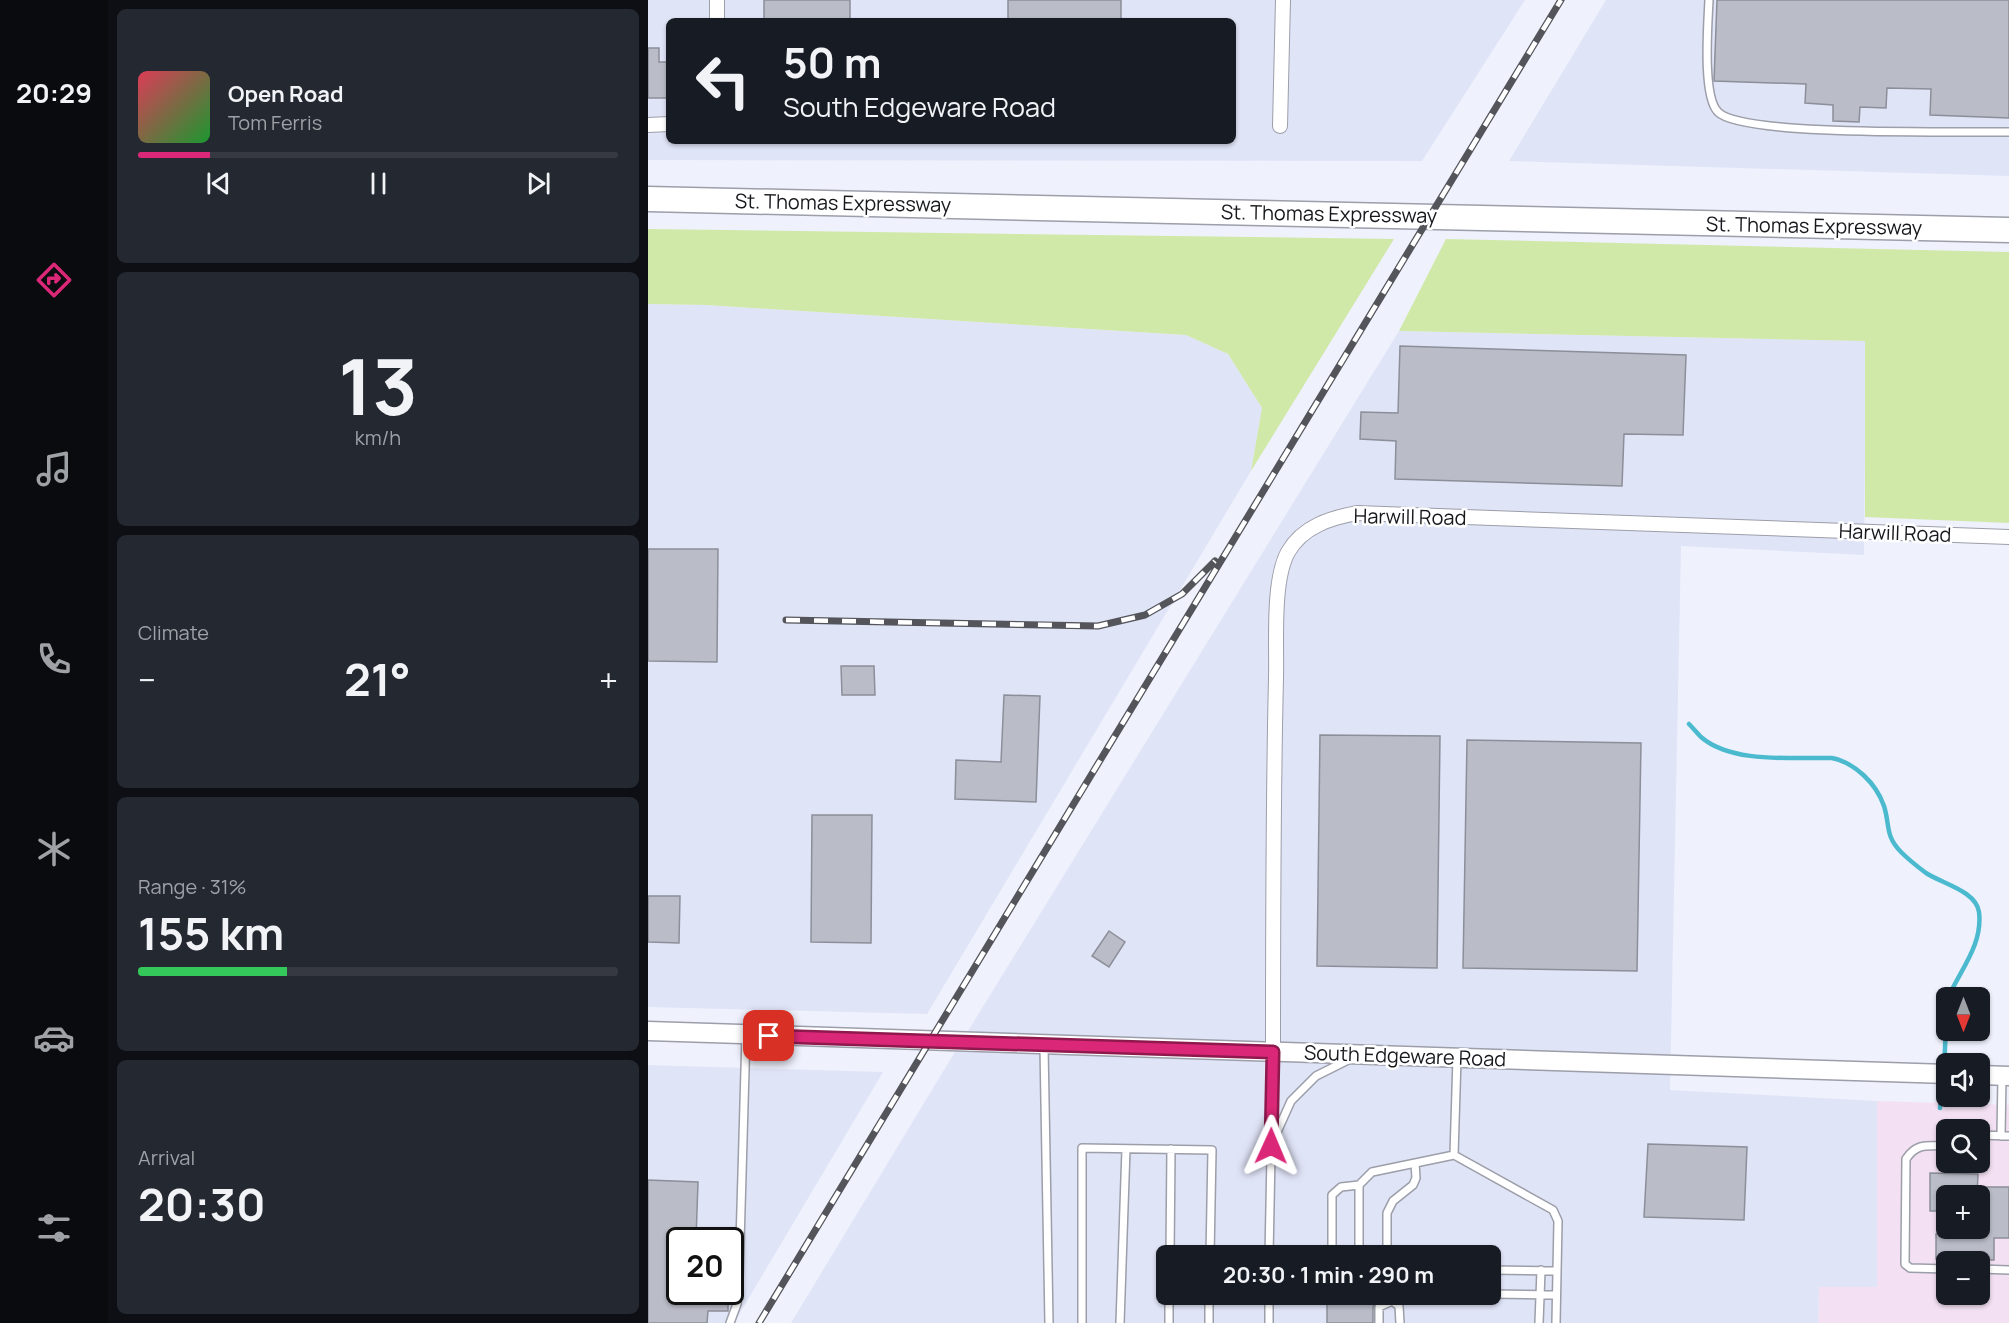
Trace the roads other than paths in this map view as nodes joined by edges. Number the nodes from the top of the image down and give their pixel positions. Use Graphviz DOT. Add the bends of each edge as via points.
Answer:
graph roads {
  1 [pos="717,0"];
  2 [pos="1283,0"];
  3 [pos="1709,0"];
  4 [pos="717,18"];
  5 [pos="666,124"];
  6 [pos="648,125"];
  7 [pos="1280,126"];
  8 [pos="2009,132"];
  9 [pos="648,199"];
  10 [pos="2009,230"];
  11 [pos="2009,537"];
  12 [pos="648,1031"];
  13 [pos="746,1035"];
  14 [pos="1044,1044"];
  15 [pos="1273,1052"];
  16 [pos="1359,1055"];
  17 [pos="1457,1058"];
  18 [pos="1936,1074"];
  19 [pos="1990,1075"];
  20 [pos="2005,1076"];
  21 [pos="1990,1135"];
  22 [pos="2005,1136"];
  23 [pos="1271,1146"];
  24 [pos="1936,1146"];
  25 [pos="1126,1149"];
  26 [pos="1171,1149"];
  27 [pos="1454,1155"];
  28 [pos="1415,1163"];
  29 [pos="1359,1185"];
  30 [pos="1170,1245"];
  31 [pos="1210,1245"];
  32 [pos="1269,1245"];
  33 [pos="1332,1245"];
  34 [pos="1359,1245"];
  35 [pos="1387,1245"];
  36 [pos="1936,1269"];
  37 [pos="1990,1269"];
  38 [pos="1501,1270"];
  39 [pos="1541,1270"];
  40 [pos="2009,1270"];
  41 [pos="1557,1271"];
  42 [pos="1501,1294"];
  43 [pos="1540,1295"];
  44 [pos="1556,1295"];
  45 [pos="1169,1305"];
  46 [pos="1209,1305"];
  47 [pos="1269,1305"];
  48 [pos="1382,1305"];
  49 [pos="1398,1305"];
  50 [pos="730,1323"];
  51 [pos="1049,1323"];
  52 [pos="1082,1323"];
  53 [pos="1120,1323"];
  54 [pos="1169,1323"];
  55 [pos="1209,1323"];
  56 [pos="1269,1323"];
  57 [pos="1379,1323"];
  58 [pos="1400,1323"];
  59 [pos="1539,1323"];
  60 [pos="1556,1323"];
  1 -- 4 [label="street"];
  2 -- 7 [label="street"];
  3 -- 8 [label="lane" via="1710,99 1719,114 1744,123 1834,131"];
  5 -- 6 [label="street"];
  9 -- 10 [label="highway, St. Thomas Expressway"];
  11 -- 15 [label="street, Harwill Road" via="1358,513 1332,518 1298,538 1281,570 1278,596"];
  12 -- 13 [label="main road, South Edgeware Road"];
  13 -- 14 [label="main road, South Edgeware Road"];
  13 -- 50 [label="lane" via="738,1296"];
  14 -- 15 [label="main road, South Edgeware Road"];
  14 -- 51 [label="lane"];
  15 -- 16 [label="main road, South Edgeware Road"];
  15 -- 23 [label="lane"];
  16 -- 17 [label="main road, South Edgeware Road"];
  16 -- 23 [label="lane" via="1316,1076 1291,1101"];
  17 -- 18 [label="main road, South Edgeware Road"];
  17 -- 27 [label="lane"];
  19 -- 20 [label="main road"];
  20 -- 22 [label="lane"];
  21 -- 22 [label="lane"];
  23 -- 32 [label="lane"];
  24 -- 36 [label="lane" via="1919,1146 1906,1159 1905,1264 1910,1268"];
  25 -- 26 [label="lane"];
  25 -- 52 [label="lane" via="1082,1148"];
  25 -- 53 [label="lane"];
  26 -- 30 [label="lane"];
  26 -- 31 [label="lane" via="1212,1150"];
  27 -- 28 [label="lane"];
  27 -- 41 [label="lane" via="1553,1210 1558,1221"];
  28 -- 29 [label="lane" via="1372,1172"];
  28 -- 35 [label="lane" via="1413,1185 1393,1201 1387,1213"];
  29 -- 33 [label="lane" via="1341,1187 1332,1195"];
  29 -- 34 [label="lane"];
  37 -- 40 [label="lane"];
  38 -- 39 [label="lane"];
  39 -- 41 [label="lane"];
  39 -- 43 [label="lane"];
  41 -- 44 [label="lane"];
  42 -- 43 [label="lane"];
  43 -- 44 [label="lane"];
  43 -- 59 [label="lane"];
  44 -- 60 [label="lane"];
  45 -- 54 [label="lane"];
  46 -- 55 [label="lane"];
  47 -- 56 [label="lane"];
  48 -- 57 [label="lane"];
  49 -- 58 [label="lane"];
}
